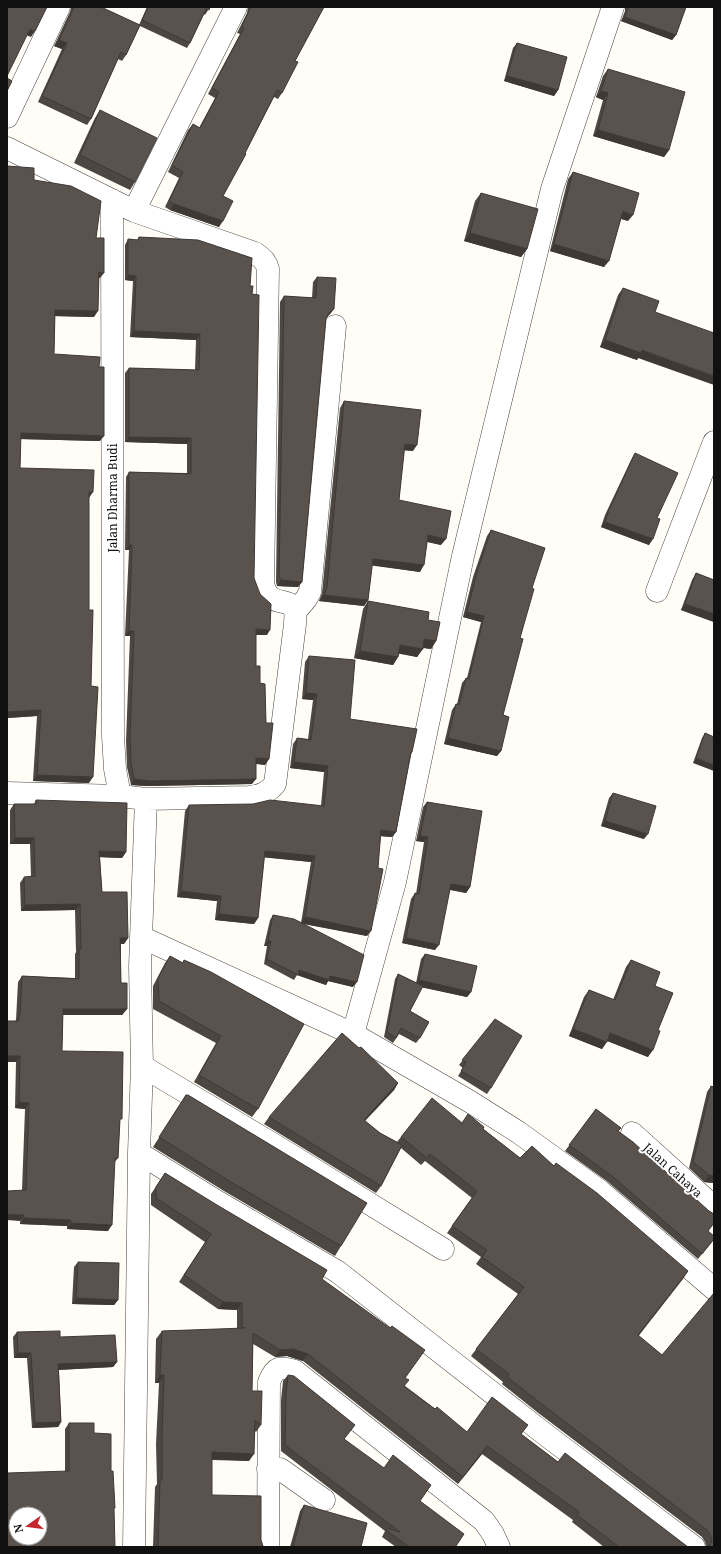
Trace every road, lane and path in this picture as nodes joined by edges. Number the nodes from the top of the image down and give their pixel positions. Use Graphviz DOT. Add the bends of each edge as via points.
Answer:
graph roads {
  1 [pos="59,7"];
  2 [pos="236,7"];
  3 [pos="613,7"];
  4 [pos="7,117"];
  5 [pos="7,148"];
  6 [pos="112,200"];
  7 [pos="134,211"];
  8 [pos="335,326"];
  9 [pos="714,442"];
  10 [pos="657,591"];
  11 [pos="295,612"];
  12 [pos="7,793"];
  13 [pos="120,796"];
  14 [pos="146,799"];
  15 [pos="141,937"];
  16 [pos="353,1034"];
  17 [pos="142,1066"];
  18 [pos="632,1133"];
  19 [pos="139,1153"];
  20 [pos="714,1207"];
  21 [pos="443,1249"];
  22 [pos="714,1289"];
  23 [pos="268,1469"];
  24 [pos="324,1500"];
  25 [pos="134,1547"];
  26 [pos="268,1547"];
  27 [pos="499,1547"];
  28 [pos="694,1547"];
  1 -- 4 [label="street"];
  2 -- 7 [label="street"];
  3 -- 16 [label="street" via="552,189 463,556 395,882"];
  5 -- 6 [label="street"];
  6 -- 7 [label="street"];
  6 -- 13 [label="street, Jalan Dharma Budi" via="113,736 114,769"];
  7 -- 11 [label="street" via="255,252 266,263 268,269 264,584 268,596 289,604"];
  8 -- 11 [label="street" via="310,592"];
  9 -- 10 [label="street"];
  11 -- 14 [label="street" via="275,784 260,796"];
  12 -- 13 [label="street"];
  13 -- 14 [label="street"];
  14 -- 15 [label="street"];
  15 -- 16 [label="street"];
  15 -- 17 [label="street"];
  16 -- 22 [label="street" via="518,1132 600,1191"];
  17 -- 19 [label="street"];
  17 -- 21 [label="street"];
  18 -- 20 [label="street, Jalan Cahaya"];
  19 -- 25 [label="street"];
  19 -- 28 [label="street" via="338,1272"];
  23 -- 24 [label="street" via="280,1469"];
  23 -- 26 [label="street"];
  23 -- 27 [label="street" via="270,1382 278,1368 284,1368 294,1371 484,1521"];
}
